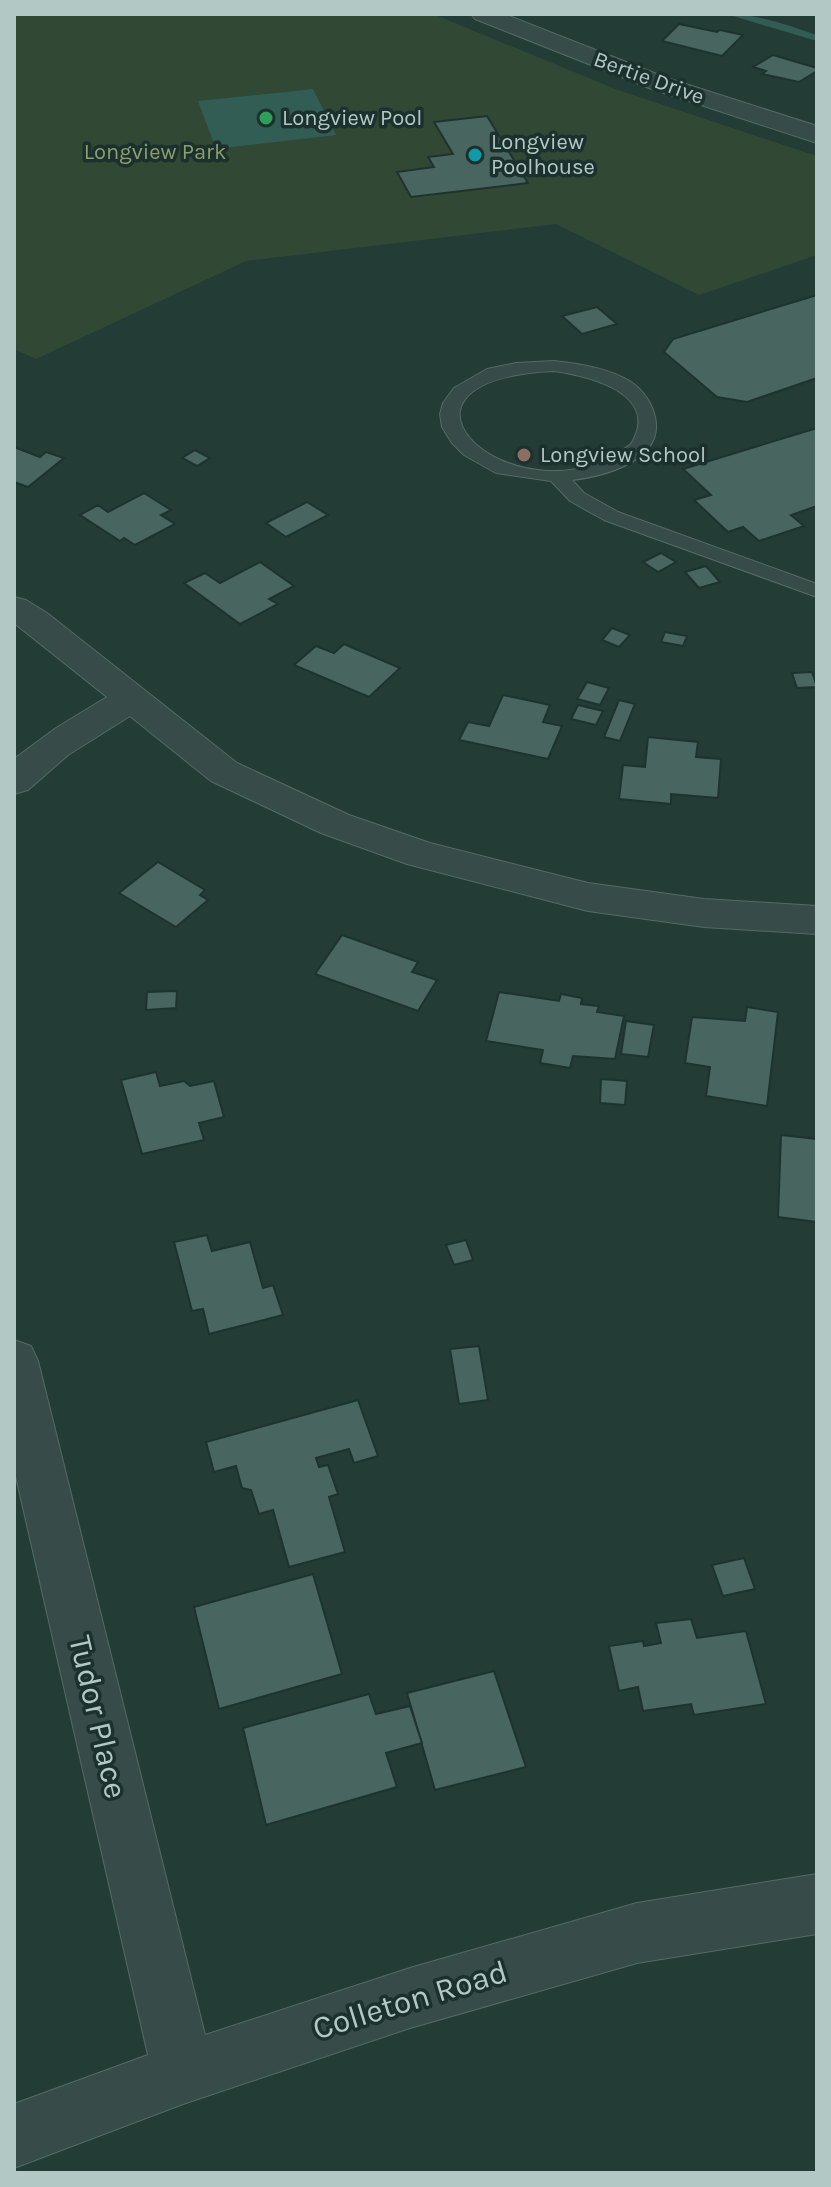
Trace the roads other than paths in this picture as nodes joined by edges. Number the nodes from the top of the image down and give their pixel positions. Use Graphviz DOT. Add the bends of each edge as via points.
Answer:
graph roads {
  1 [pos="483,14"];
  2 [pos="817,135"];
  3 [pos="557,476"];
  4 [pos="817,591"];
  5 [pos="14,608"];
  6 [pos="130,700"];
  7 [pos="14,781"];
  8 [pos="817,920"];
  9 [pos="14,1361"];
  10 [pos="817,1904"];
  11 [pos="183,2073"];
  12 [pos="14,2136"];
  1 -- 2 [label="street, Bertie Drive" via="658,83"];
  3 -- 3 [label="lane" via="604,467 639,448 648,430 647,412 635,394 586,370 522,367 493,373 454,400 449,417 453,435 468,452 523,474"];
  3 -- 4 [label="lane" via="577,497 611,516"];
  5 -- 6 [label="street"];
  6 -- 7 [label="street" via="87,723"];
  6 -- 8 [label="street" via="224,772 335,824 421,854 588,897 704,913"];
  9 -- 11 [label="street, Tudor Place"];
  10 -- 11 [label="street, Colleton Road" via="637,1933 410,1998"];
  11 -- 12 [label="street, Colleton Road"];
}
